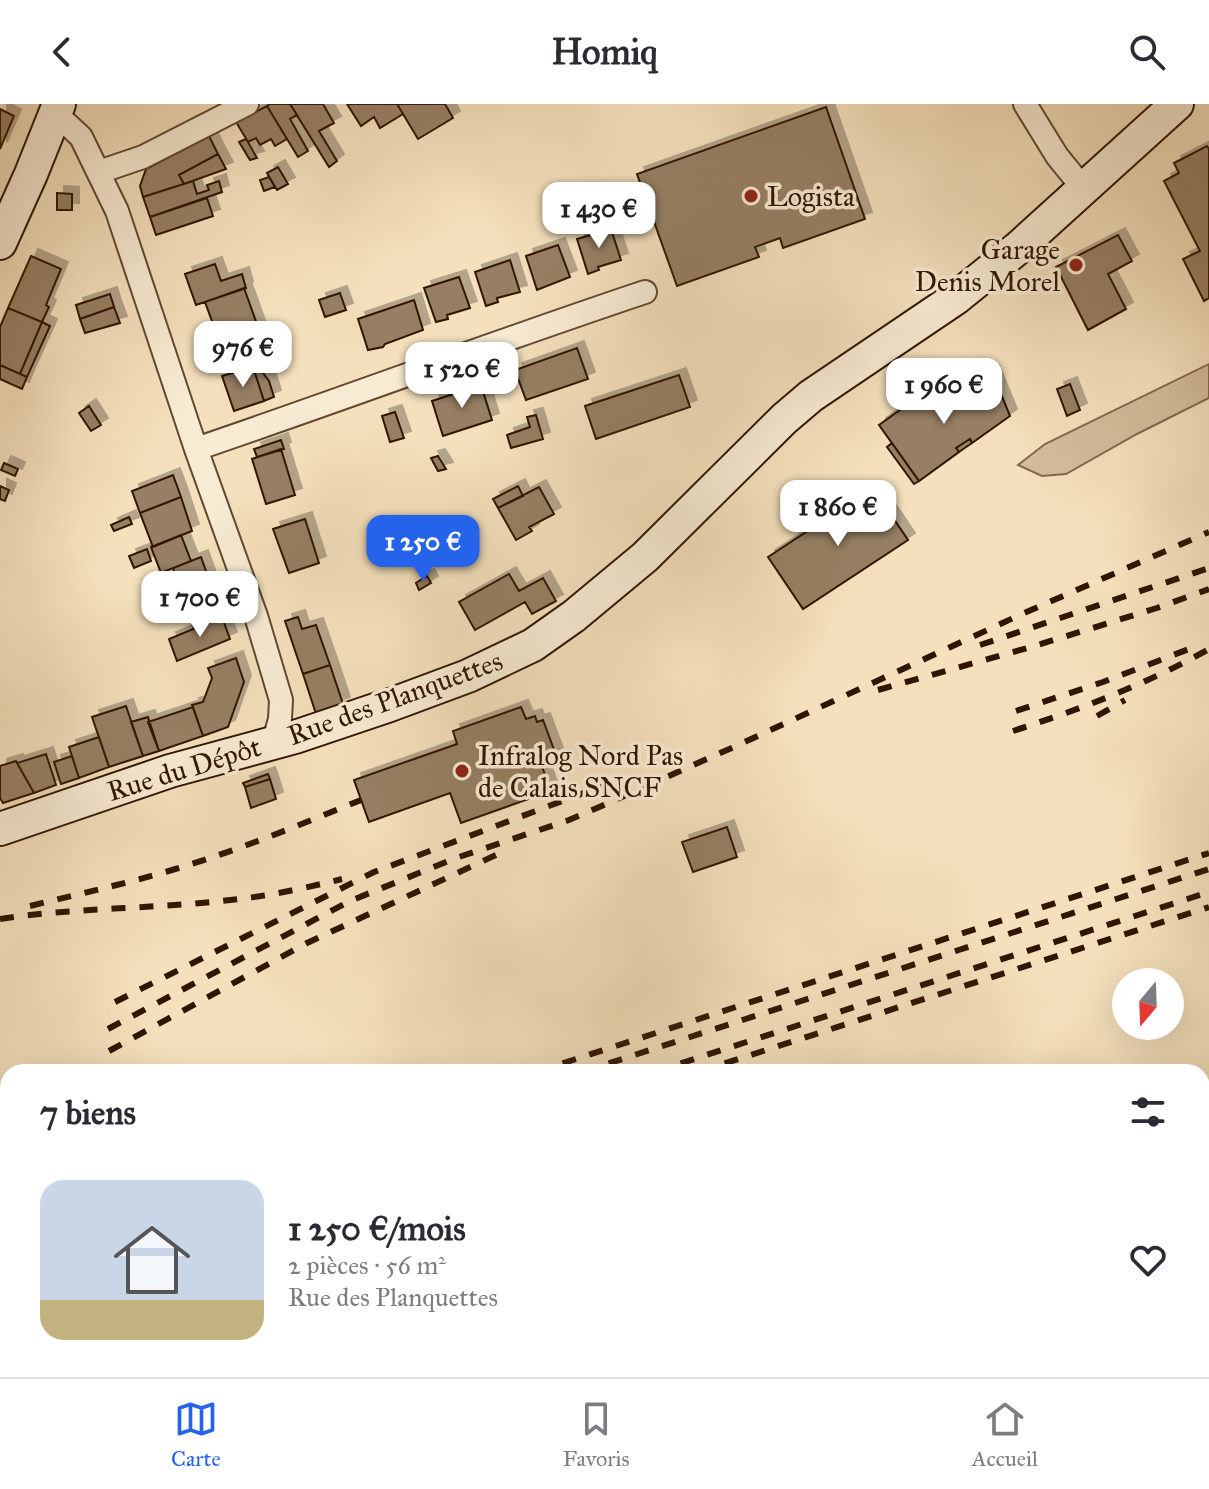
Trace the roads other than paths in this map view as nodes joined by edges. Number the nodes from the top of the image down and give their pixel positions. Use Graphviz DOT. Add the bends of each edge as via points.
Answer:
graph roads {
  1 [pos="247,104"];
  2 [pos="1025,104"];
  3 [pos="1177,104"];
  4 [pos="56,110"];
  5 [pos="99,172"];
  6 [pos="1083,188"];
  7 [pos="0,243"];
  8 [pos="645,292"];
  9 [pos="196,449"];
  10 [pos="274,741"];
  11 [pos="0,829"];
  1 -- 5 [label="street" via="143,157"];
  2 -- 6 [label="street"];
  3 -- 6 [label="street, Rue des Planquettes"];
  4 -- 5 [label="street, Rue du Dépôt" via="81,137"];
  4 -- 7 [label="street"];
  5 -- 9 [label="street, Rue du Dépôt" via="117,211"];
  6 -- 10 [label="street, Rue des Planquettes" via="956,298 811,396 645,557 554,631 468,676"];
  8 -- 9 [label="street"];
  9 -- 10 [label="street, Rue du Dépôt" via="281,700"];
  10 -- 11 [label="street, Rue du Dépôt"];
}
